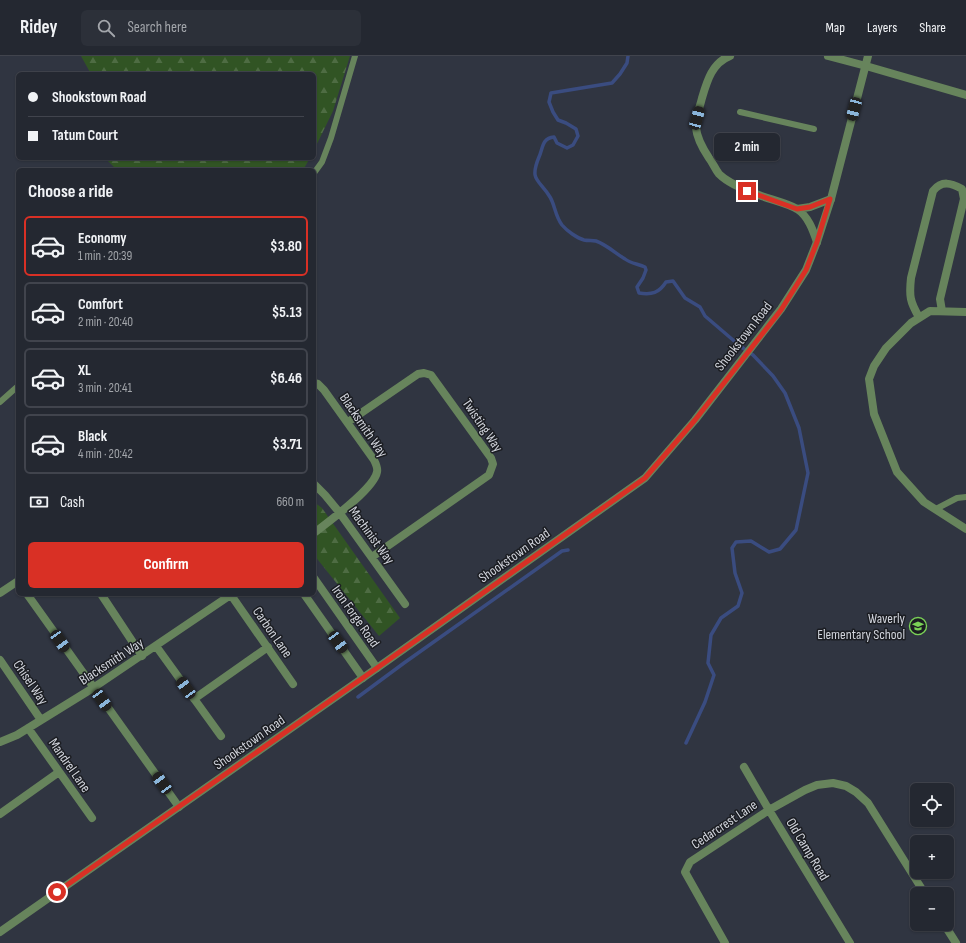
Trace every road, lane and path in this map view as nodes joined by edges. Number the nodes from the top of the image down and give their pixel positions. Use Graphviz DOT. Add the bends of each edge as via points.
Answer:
graph roads {
  1 [pos="355,56"];
  2 [pos="730,56"];
  3 [pos="828,56"];
  4 [pos="868,56"];
  5 [pos="866,66"];
  6 [pos="966,95"];
  7 [pos="740,112"];
  8 [pos="814,130"];
  9 [pos="316,170"];
  10 [pos="830,199"];
  11 [pos="797,209"];
  12 [pos="817,242"];
  13 [pos="942,311"];
  14 [pos="966,312"];
  15 [pos="919,317"];
  16 [pos="316,384"];
  17 [pos="16,388"];
  18 [pos="0,402"];
  19 [pos="348,422"];
  20 [pos="316,486"];
  21 [pos="966,496"];
  22 [pos="936,509"];
  23 [pos="339,512"];
  24 [pos="966,528"];
  25 [pos="316,532"];
  26 [pos="372,557"];
  27 [pos="316,581"];
  28 [pos="16,582"];
  29 [pos="0,593"];
  30 [pos="28,596"];
  31 [pos="103,596"];
  32 [pos="228,596"];
  33 [pos="232,596"];
  34 [pos="305,596"];
  35 [pos="405,604"];
  36 [pos="156,646"];
  37 [pos="268,647"];
  38 [pos="142,656"];
  39 [pos="0,660"];
  40 [pos="377,668"];
  41 [pos="363,678"];
  42 [pos="293,684"];
  43 [pos="93,688"];
  44 [pos="194,699"];
  45 [pos="41,720"];
  46 [pos="28,728"];
  47 [pos="221,736"];
  48 [pos="0,742"];
  49 [pos="744,767"];
  50 [pos="59,772"];
  51 [pos="179,807"];
  52 [pos="769,810"];
  53 [pos="0,814"];
  54 [pos="92,818"];
  55 [pos="921,887"];
  56 [pos="948,931"];
  57 [pos="0,932"];
  58 [pos="725,943"];
  59 [pos="850,943"];
  60 [pos="956,943"];
  1 -- 9 [label="lane" via="332,138"];
  2 -- 11 [label="street" via="712,70 705,89 696,128 703,151 725,179 757,195"];
  3 -- 5 [label="street"];
  4 -- 5 [label="street, Shookstown Road"];
  5 -- 6 [label="street"];
  5 -- 10 [label="street, Shookstown Road"];
  7 -- 8 [label="lane"];
  10 -- 11 [label="street"];
  10 -- 12 [label="street, Shookstown Road"];
  11 -- 12 [label="street" via="811,226"];
  12 -- 40 [label="street, Shookstown Road" via="806,270 781,310 695,420 645,478"];
  13 -- 14 [label="street"];
  13 -- 15 [label="street" via="930,311"];
  13 -- 15 [label="street" via="940,299 964,199 962,190 953,184 937,186 933,191 911,278 911,304"];
  15 -- 22 [label="street" via="886,348 869,379 874,414 897,472 924,502"];
  16 -- 19 [label="street, Blacksmith Way"];
  17 -- 18 [label="lane"];
  19 -- 23 [label="street, Blacksmith Way" via="374,460 377,472 374,480 361,494"];
  19 -- 26 [label="street, Twisting Way" via="418,374 431,375 493,464 489,475"];
  20 -- 23 [label="street, Machinist Way"];
  21 -- 22 [label="lane"];
  22 -- 24 [label="street"];
  23 -- 25 [label="street, Blacksmith Way"];
  23 -- 26 [label="street, Machinist Way"];
  26 -- 35 [label="street, Machinist Way"];
  27 -- 40 [label="street, Iron Forge Road"];
  28 -- 29 [label="street"];
  30 -- 43 [label="street"];
  31 -- 38 [label="street"];
  32 -- 36 [label="street, Blacksmith Way"];
  33 -- 37 [label="street, Carbon Lane"];
  34 -- 41 [label="street"];
  36 -- 38 [label="street, Blacksmith Way"];
  36 -- 44 [label="street"];
  37 -- 42 [label="street, Carbon Lane"];
  37 -- 44 [label="street"];
  38 -- 43 [label="street, Blacksmith Way"];
  39 -- 45 [label="street, Chisel Way"];
  40 -- 41 [label="street, Shookstown Road"];
  41 -- 51 [label="street, Shookstown Road"];
  43 -- 45 [label="street, Blacksmith Way"];
  43 -- 51 [label="street"];
  44 -- 47 [label="street"];
  45 -- 46 [label="street, Blacksmith Way"];
  46 -- 48 [label="street, Blacksmith Way"];
  46 -- 50 [label="street, Mandrel Lane"];
  49 -- 52 [label="street, Old Camp Road"];
  50 -- 53 [label="street"];
  50 -- 54 [label="street, Mandrel Lane"];
  51 -- 57 [label="street, Shookstown Road"];
  52 -- 55 [label="street" via="817,785 833,783 846,786 868,803"];
  52 -- 58 [label="street, Cedarcrest Lane" via="690,862 685,872"];
  52 -- 59 [label="street, Old Camp Road"];
  56 -- 60 [label="street"];
}
